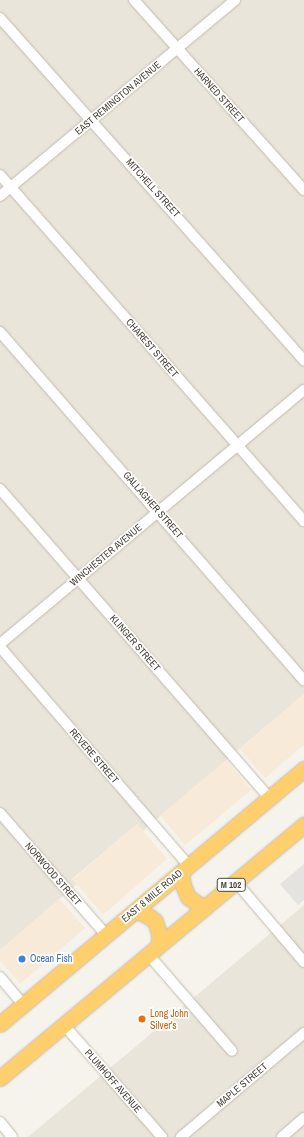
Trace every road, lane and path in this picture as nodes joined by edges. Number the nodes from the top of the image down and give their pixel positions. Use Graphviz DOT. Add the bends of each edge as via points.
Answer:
graph roads {
  1 [pos="134,0"];
  2 [pos="235,0"];
  3 [pos="0,18"];
  4 [pos="178,48"];
  5 [pos="92,120"];
  6 [pos="0,175"];
  7 [pos="11,187"];
  8 [pos="304,190"];
  9 [pos="0,196"];
  10 [pos="0,332"];
  11 [pos="304,360"];
  12 [pos="304,390"];
  13 [pos="238,445"];
  14 [pos="0,489"];
  15 [pos="158,512"];
  16 [pos="304,521"];
  17 [pos="78,578"];
  18 [pos="0,644"];
  19 [pos="0,647"];
  20 [pos="304,680"];
  21 [pos="304,768"];
  22 [pos="269,797"];
  23 [pos="0,813"];
  24 [pos="304,825"];
  25 [pos="185,869"];
  26 [pos="236,882"];
  27 [pos="205,907"];
  28 [pos="136,910"];
  29 [pos="106,935"];
  30 [pos="154,950"];
  31 [pos="304,962"];
  32 [pos="0,977"];
  33 [pos="23,1004"];
  34 [pos="0,1024"];
  35 [pos="64,1025"];
  36 [pos="304,1033"];
  37 [pos="232,1051"];
  38 [pos="0,1078"];
  39 [pos="304,1118"];
  40 [pos="0,1122"];
  41 [pos="12,1137"];
  42 [pos="162,1137"];
  43 [pos="181,1137"];
  44 [pos="282,1137"];
  1 -- 4 [label="street, HARNED STREET"];
  2 -- 4 [label="street, EAST REMINGTON AVENUE"];
  3 -- 5 [label="street, MITCHELL STREET"];
  4 -- 5 [label="street, EAST REMINGTON AVENUE"];
  4 -- 8 [label="street, HARNED STREET"];
  5 -- 7 [label="street, EAST REMINGTON AVENUE"];
  5 -- 11 [label="street, MITCHELL STREET"];
  6 -- 7 [label="street, CHAREST STREET"];
  7 -- 9 [label="street, EAST REMINGTON AVENUE"];
  7 -- 13 [label="street, CHAREST STREET"];
  10 -- 15 [label="street, GALLAGHER STREET"];
  12 -- 13 [label="street, WINCHESTER AVENUE"];
  13 -- 15 [label="street, WINCHESTER AVENUE"];
  13 -- 16 [label="street, CHAREST STREET"];
  14 -- 17 [label="street, KLINGER STREET"];
  15 -- 17 [label="street, WINCHESTER AVENUE"];
  15 -- 20 [label="street, GALLAGHER STREET"];
  17 -- 18 [label="street, WINCHESTER AVENUE"];
  17 -- 22 [label="street, KLINGER STREET"];
  19 -- 25 [label="street, REVERE STREET"];
  21 -- 22 [label="highway, EAST 8 MILE ROAD"];
  22 -- 25 [label="highway, EAST 8 MILE ROAD"];
  23 -- 29 [label="street, NORWOOD STREET"];
  24 -- 26 [label="highway, M 102"];
  25 -- 27 [label="highway" via="183,885 188,897"];
  25 -- 28 [label="highway, EAST 8 MILE ROAD"];
  26 -- 27 [label="highway, M 102"];
  26 -- 31 [label="street"];
  27 -- 30 [label="highway, M 102"];
  28 -- 29 [label="highway, EAST 8 MILE ROAD"];
  28 -- 30 [label="highway" via="155,921 159,933"];
  29 -- 33 [label="highway, EAST 8 MILE ROAD"];
  30 -- 35 [label="highway, M 102"];
  30 -- 37 [label="street"];
  32 -- 33 [label="street"];
  33 -- 34 [label="highway, EAST 8 MILE ROAD"];
  35 -- 38 [label="highway, M 102"];
  35 -- 42 [label="street, PLUMHOFF AVENUE"];
  36 -- 43 [label="street, MAPLE STREET"];
  39 -- 44 [label="street"];
  40 -- 41 [label="street"];
}
